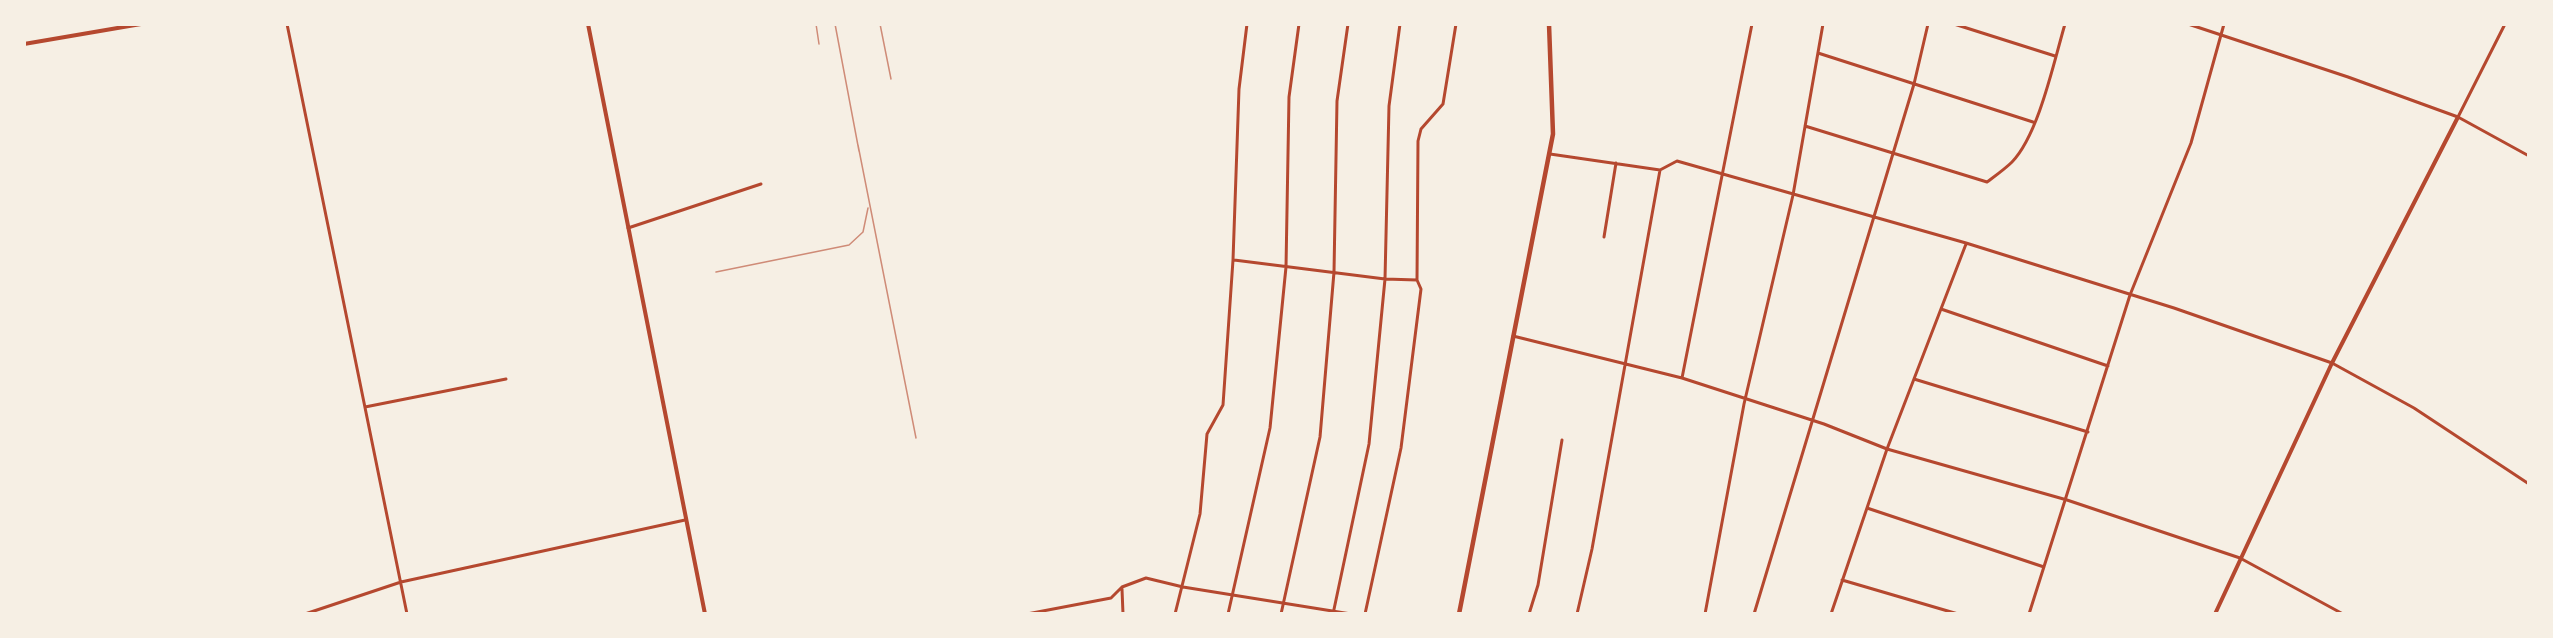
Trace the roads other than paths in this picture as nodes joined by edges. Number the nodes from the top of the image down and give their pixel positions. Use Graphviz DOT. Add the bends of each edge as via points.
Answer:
graph roads {
  1 [pos="141,24"];
  2 [pos="287,24"];
  3 [pos="588,24"];
  4 [pos="1247,24"];
  5 [pos="1299,24"];
  6 [pos="1348,24"];
  7 [pos="1400,24"];
  8 [pos="1456,24"];
  9 [pos="1549,24"];
  10 [pos="1752,24"];
  11 [pos="1823,24"];
  12 [pos="1928,24"];
  13 [pos="1954,24"];
  14 [pos="2065,24"];
  15 [pos="2188,24"];
  16 [pos="2224,24"];
  17 [pos="2505,24"];
  18 [pos="2220,34"];
  19 [pos="24,44"];
  20 [pos="1818,53"];
  21 [pos="2056,56"];
  22 [pos="1914,84"];
  23 [pos="2458,117"];
  24 [pos="2034,123"];
  25 [pos="1805,126"];
  26 [pos="1550,153"];
  27 [pos="1892,153"];
  28 [pos="2529,156"];
  29 [pos="1616,163"];
  30 [pos="1660,170"];
  31 [pos="1722,174"];
  32 [pos="761,184"];
  33 [pos="1793,195"];
  34 [pos="1874,218"];
  35 [pos="628,228"];
  36 [pos="1604,237"];
  37 [pos="1966,243"];
  38 [pos="1233,260"];
  39 [pos="1286,267"];
  40 [pos="1334,272"];
  41 [pos="1385,279"];
  42 [pos="1417,280"];
  43 [pos="2130,295"];
  44 [pos="1941,309"];
  45 [pos="1513,336"];
  46 [pos="1623,363"];
  47 [pos="2332,363"];
  48 [pos="2108,366"];
  49 [pos="1682,378"];
  50 [pos="506,379"];
  51 [pos="1914,379"];
  52 [pos="1745,400"];
  53 [pos="365,407"];
  54 [pos="1811,420"];
  55 [pos="2088,432"];
  56 [pos="1562,440"];
  57 [pos="1887,450"];
  58 [pos="2529,484"];
  59 [pos="2067,500"];
  60 [pos="1867,508"];
  61 [pos="685,520"];
  62 [pos="2241,558"];
  63 [pos="2044,567"];
  64 [pos="1842,580"];
  65 [pos="401,582"];
  66 [pos="1122,587"];
  67 [pos="1184,587"];
  68 [pos="1234,595"];
  69 [pos="1284,603"];
  70 [pos="1334,612"];
  71 [pos="305,614"];
  72 [pos="407,614"];
  73 [pos="705,614"];
  74 [pos="1027,614"];
  75 [pos="1123,614"];
  76 [pos="1175,614"];
  77 [pos="1228,614"];
  78 [pos="1281,614"];
  79 [pos="1351,614"];
  80 [pos="1365,614"];
  81 [pos="1459,614"];
  82 [pos="1529,614"];
  83 [pos="1577,614"];
  84 [pos="1705,614"];
  85 [pos="1754,614"];
  86 [pos="1831,614"];
  87 [pos="1958,614"];
  88 [pos="2029,614"];
  89 [pos="2215,614"];
  90 [pos="2343,614"];
  1 -- 19 [label="street"];
  2 -- 53 [label="street"];
  3 -- 35 [label="street"];
  4 -- 38 [label="street" via="1239,89"];
  5 -- 39 [label="street" via="1289,97"];
  6 -- 40 [label="street" via="1338,101"];
  7 -- 41 [label="street" via="1389,106"];
  8 -- 42 [label="street" via="1443,104 1422,129 1418,141"];
  9 -- 26 [label="main road" via="1554,114"];
  10 -- 31 [label="street"];
  11 -- 20 [label="street"];
  12 -- 22 [label="street"];
  13 -- 21 [label="street"];
  14 -- 21 [label="street"];
  15 -- 18 [label="street"];
  16 -- 18 [label="street"];
  17 -- 23 [label="street"];
  18 -- 23 [label="street"];
  18 -- 43 [label="street" via="2191,142"];
  20 -- 22 [label="street"];
  20 -- 25 [label="street"];
  21 -- 24 [label="street"];
  22 -- 24 [label="street"];
  22 -- 27 [label="street"];
  23 -- 28 [label="street"];
  23 -- 47 [label="street"];
  24 -- 27 [label="street" via="2013,162 1987,182"];
  25 -- 27 [label="street"];
  25 -- 33 [label="street"];
  26 -- 29 [label="street"];
  26 -- 45 [label="main road"];
  27 -- 34 [label="street"];
  29 -- 30 [label="street"];
  29 -- 36 [label="street"];
  30 -- 31 [label="street" via="1677,161"];
  30 -- 46 [label="street"];
  31 -- 33 [label="street"];
  31 -- 49 [label="street"];
  32 -- 35 [label="street"];
  33 -- 34 [label="street"];
  33 -- 52 [label="street"];
  34 -- 37 [label="street"];
  34 -- 54 [label="street"];
  35 -- 61 [label="street"];
  37 -- 43 [label="street"];
  37 -- 44 [label="street"];
  38 -- 39 [label="street"];
  38 -- 67 [label="street" via="1222,405 1207,434 1200,514"];
  39 -- 40 [label="street"];
  39 -- 68 [label="street" via="1270,428"];
  40 -- 41 [label="street"];
  40 -- 69 [label="street" via="1320,436"];
  41 -- 42 [label="street"];
  41 -- 70 [label="street" via="1369,444"];
  42 -- 80 [label="street" via="1421,289 1401,448"];
  43 -- 47 [label="street"];
  43 -- 48 [label="street"];
  44 -- 48 [label="street"];
  44 -- 51 [label="street"];
  45 -- 46 [label="street"];
  45 -- 81 [label="main road"];
  46 -- 49 [label="street"];
  46 -- 83 [label="street" via="1592,549"];
  47 -- 58 [label="street" via="2414,408"];
  47 -- 62 [label="street"];
  48 -- 55 [label="street"];
  49 -- 52 [label="street"];
  50 -- 53 [label="street"];
  51 -- 55 [label="street"];
  51 -- 57 [label="street"];
  52 -- 54 [label="street"];
  52 -- 84 [label="street"];
  53 -- 65 [label="street"];
  54 -- 57 [label="street"];
  54 -- 85 [label="street"];
  55 -- 59 [label="street"];
  56 -- 82 [label="street" via="1538,585"];
  57 -- 59 [label="street"];
  57 -- 60 [label="street"];
  59 -- 62 [label="street"];
  59 -- 63 [label="street"];
  60 -- 63 [label="street"];
  60 -- 64 [label="street"];
  61 -- 65 [label="street"];
  61 -- 73 [label="street"];
  62 -- 89 [label="street"];
  62 -- 90 [label="street"];
  63 -- 88 [label="street"];
  64 -- 86 [label="street"];
  64 -- 87 [label="street"];
  65 -- 71 [label="street"];
  65 -- 72 [label="street"];
  66 -- 67 [label="street" via="1146,578"];
  66 -- 74 [label="street" via="1111,598"];
  66 -- 75 [label="street"];
  67 -- 68 [label="street"];
  67 -- 76 [label="street"];
  68 -- 69 [label="street"];
  68 -- 77 [label="street"];
  69 -- 70 [label="street"];
  69 -- 78 [label="street"];
  70 -- 79 [label="street"];
}
